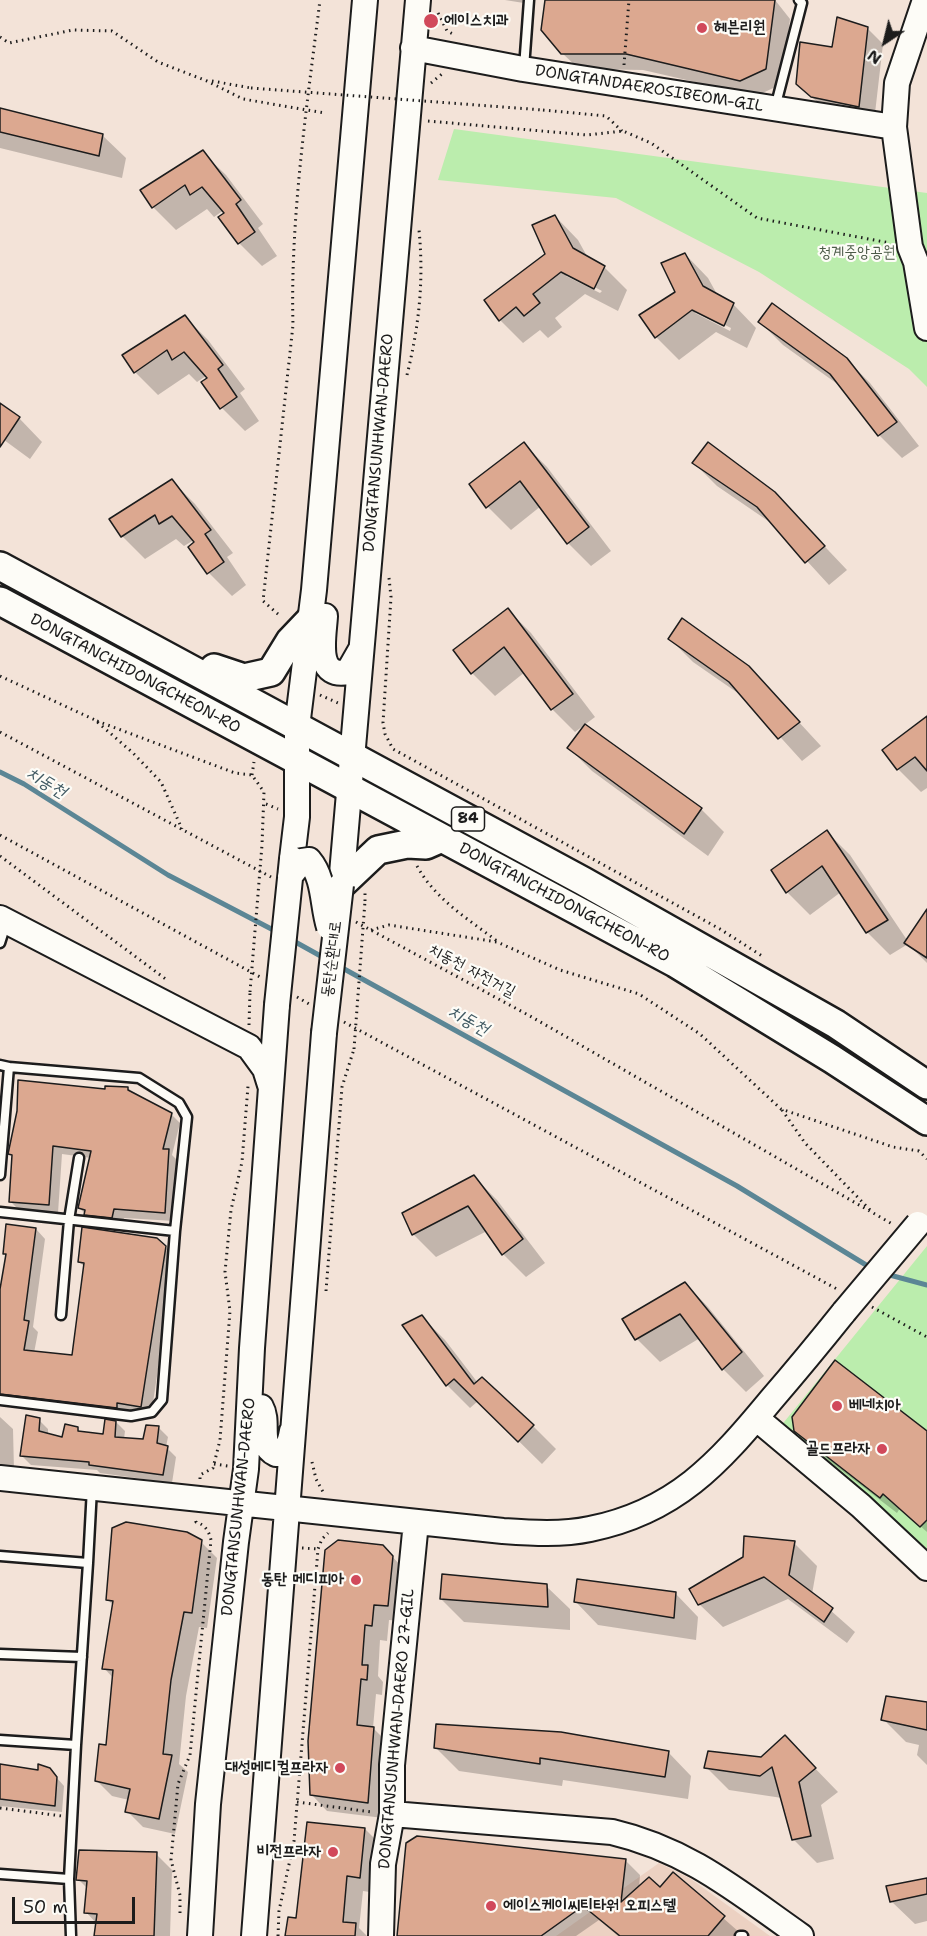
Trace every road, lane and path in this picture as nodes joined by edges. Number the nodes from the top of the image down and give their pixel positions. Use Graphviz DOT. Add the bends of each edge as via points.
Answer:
graph roads {
  1 [pos="320,0"];
  2 [pos="365,0"];
  3 [pos="530,0"];
  4 [pos="629,0"];
  5 [pos="799,0"];
  6 [pos="925,0"];
  7 [pos="427,5"];
  8 [pos="456,35"];
  9 [pos="0,37"];
  10 [pos="414,48"];
  11 [pos="524,69"];
  12 [pos="448,72"];
  13 [pos="207,81"];
  14 [pos="622,84"];
  15 [pos="775,108"];
  16 [pos="307,111"];
  17 [pos="325,113"];
  18 [pos="894,127"];
  19 [pos="622,131"];
  20 [pos="419,226"];
  21 [pos="910,247"];
  22 [pos="927,328"];
  23 [pos="405,383"];
  24 [pos="0,566"];
  25 [pos="388,568"];
  26 [pos="314,590"];
  27 [pos="0,601"];
  28 [pos="278,614"];
  29 [pos="310,620"];
  30 [pos="361,650"];
  31 [pos="197,673"];
  32 [pos="0,676"];
  33 [pos="95,720"];
  34 [pos="297,727"];
  35 [pos="0,732"];
  36 [pos="351,756"];
  37 [pos="297,760"];
  38 [pos="350,789"];
  39 [pos="266,804"];
  40 [pos="297,817"];
  41 [pos="182,829"];
  42 [pos="0,835"];
  43 [pos="442,838"];
  44 [pos="0,856"];
  45 [pos="416,865"];
  46 [pos="286,871"];
  47 [pos="341,885"];
  48 [pos="365,901"];
  49 [pos="349,919"];
  50 [pos="2,928"];
  51 [pos="370,930"];
  52 [pos="497,942"];
  53 [pos="334,944"];
  54 [pos="770,960"];
  55 [pos="171,983"];
  56 [pos="279,1001"];
  57 [pos="314,1006"];
  58 [pos="330,1025"];
  59 [pos="249,1047"];
  60 [pos="5,1066"];
  61 [pos="927,1085"];
  62 [pos="270,1086"];
  63 [pos="781,1109"];
  64 [pos="927,1121"];
  65 [pos="79,1158"];
  66 [pos="927,1159"];
  67 [pos="0,1175"];
  68 [pos="0,1212"];
  69 [pos="875,1214"];
  70 [pos="69,1220"];
  71 [pos="914,1221"];
  72 [pos="175,1231"];
  73 [pos="325,1299"];
  74 [pos="842,1301"];
  75 [pos="871,1307"];
  76 [pos="61,1315"];
  77 [pos="927,1337"];
  78 [pos="252,1386"];
  79 [pos="0,1400"];
  80 [pos="296,1416"];
  81 [pos="756,1418"];
  82 [pos="313,1452"];
  83 [pos="200,1475"];
  84 [pos="0,1478"];
  85 [pos="92,1488"];
  86 [pos="326,1494"];
  87 [pos="243,1504"];
  88 [pos="287,1510"];
  89 [pos="196,1522"];
  90 [pos="416,1522"];
  91 [pos="330,1532"];
  92 [pos="0,1556"];
  93 [pos="88,1563"];
  94 [pos="927,1568"];
  95 [pos="0,1654"];
  96 [pos="82,1657"];
  97 [pos="0,1740"];
  98 [pos="76,1745"];
  99 [pos="297,1802"];
  100 [pos="0,1808"];
  101 [pos="392,1814"];
  102 [pos="73,1817"];
  103 [pos="1,1874"];
  104 [pos="69,1879"];
  105 [pos="0,1884"];
  106 [pos="180,1916"];
  107 [pos="71,1936"];
  108 [pos="200,1936"];
  109 [pos="254,1936"];
  110 [pos="278,1936"];
  111 [pos="381,1936"];
  112 [pos="801,1936"];
  1 -- 16 [label="path"];
  2 -- 26 [label="street"];
  3 -- 11 [label="lane, DONGTANDAEROSIBEOM-GIL"];
  4 -- 14 [label="path"];
  5 -- 15 [label="lane, DONGTANDAEROSIBEOM-GIL" via="802,3"];
  6 -- 18 [label="street" via="897,83"];
  7 -- 8 [label="path" via="447,31"];
  7 -- 10 [label="street, DONGTANSUNHWAN-DAERO"];
  9 -- 13 [label="path" via="9,43 73,30 112,31 158,62"];
  10 -- 11 [label="street, DONGTANDAEROSIBEOM-GIL"];
  10 -- 30 [label="street, DONGTANSUNHWAN-DAERO"];
  11 -- 14 [label="street, DONGTANDAEROSIBEOM-GIL"];
  12 -- 19 [label="path" via="431,83 426,121 587,135"];
  13 -- 16 [label="path" via="243,99"];
  13 -- 19 [label="path, bridge" via="251,88 606,116"];
  14 -- 15 [label="street, DONGTANDAEROSIBEOM-GIL"];
  15 -- 18 [label="street, DONGTANDAEROSIBEOM-GIL"];
  16 -- 17 [label="path"];
  16 -- 28 [label="path" via="291,286 292,324 263,602"];
  18 -- 21 [label="street"];
  19 -- 21 [label="path" via="651,143 757,218"];
  20 -- 23 [label="path" via="423,270 418,329"];
  21 -- 22 [label="street"];
  24 -- 31 [label="main road, DONGTANCHIDONGCHEON-RO / 84"];
  25 -- 54 [label="path" via="383,723 393,749"];
  26 -- 29 [label="street"];
  26 -- 30 [label="street" via="326,609 323,646 329,670 338,674 348,672"];
  27 -- 37 [label="main road, DONGTANCHIDONGCHEON-RO / 84"];
  29 -- 31 [label="main road" via="290,641 271,672 244,678 214,668"];
  29 -- 34 [label="street"];
  30 -- 36 [label="street, DONGTANSUNHWAN-DAERO"];
  31 -- 34 [label="main road, DONGTANCHIDONGCHEON-RO / 84"];
  32 -- 33 [label="path"];
  33 -- 39 [label="path" via="235,773 252,775 260,783"];
  33 -- 41 [label="path" via="160,782"];
  34 -- 36 [label="main road, DONGTANCHIDONGCHEON-RO / 84"];
  34 -- 37 [label="street"];
  35 -- 41 [label="path"];
  36 -- 38 [label="street, DONGTANSUNHWAN-DAERO"];
  36 -- 61 [label="main road, DONGTANCHIDONGCHEON-RO / 84" via="836,1024"];
  37 -- 38 [label="main road, DONGTANCHIDONGCHEON-RO / 84"];
  37 -- 40 [label="street"];
  38 -- 43 [label="main road, DONGTANCHIDONGCHEON-RO / 84"];
  38 -- 47 [label="street, DONGTANSUNHWAN-DAERO"];
  39 -- 40 [label="path"];
  39 -- 59 [label="path, bridge"];
  40 -- 46 [label="street"];
  41 -- 46 [label="path"];
  42 -- 56 [label="path"];
  43 -- 47 [label="main road" via="426,845 378,850"];
  43 -- 64 [label="main road, DONGTANCHIDONGCHEON-RO / 84" via="675,963"];
  44 -- 55 [label="path"];
  45 -- 52 [label="path" via="439,897"];
  46 -- 53 [label="street, bridge" via="302,861 309,860 314,866"];
  46 -- 56 [label="street, bridge"];
  47 -- 53 [label="street, 동탄순환대로, bridge"];
  48 -- 73 [label="path, bridge" via="354,1048 342,1087"];
  49 -- 51 [label="path, 치동천 자전거길"];
  50 -- 59 [label="street"];
  51 -- 52 [label="path" via="389,925"];
  51 -- 69 [label="path, 치동천 자전거길" via="530,1016"];
  52 -- 63 [label="path" via="560,970 639,994 700,1034"];
  53 -- 58 [label="street, 동탄순환대로, bridge"];
  56 -- 57 [label="path"];
  56 -- 59 [label="street"];
  56 -- 62 [label="street, DONGTANSUNHWAN-DAERO"];
  58 -- 74 [label="path"];
  58 -- 80 [label="street"];
  59 -- 62 [label="street" via="265,1070"];
  59 -- 83 [label="path" via="242,1162 231,1210 225,1272 230,1311 220,1440 213,1468"];
  60 -- 67 [label="lane"];
  60 -- 72 [label="lane" via="139,1078 179,1102 187,1117"];
  62 -- 78 [label="street, DONGTANSUNHWAN-DAERO"];
  63 -- 66 [label="path" via="893,1147 919,1151"];
  63 -- 69 [label="path" via="806,1143"];
  65 -- 70 [label="lane"];
  68 -- 70 [label="lane"];
  69 -- 71 [label="path, 치동천 자전거길"];
  70 -- 72 [label="lane"];
  70 -- 76 [label="lane"];
  71 -- 74 [label="street, bridge"];
  72 -- 79 [label="lane" via="162,1400 152,1412 130,1416"];
  74 -- 81 [label="street"];
  75 -- 77 [label="path"];
  78 -- 80 [label="street" via="266,1414 265,1445 269,1451 282,1453 289,1445"];
  78 -- 87 [label="street, DONGTANSUNHWAN-DAERO"];
  80 -- 88 [label="street"];
  81 -- 90 [label="street" via="690,1486 661,1505 613,1523 588,1530 542,1533"];
  81 -- 94 [label="street" via="861,1506"];
  82 -- 86 [label="path" via="316,1479"];
  84 -- 85 [label="street"];
  85 -- 87 [label="street"];
  85 -- 93 [label="lane"];
  87 -- 88 [label="street"];
  87 -- 108 [label="street, DONGTANSUNHWAN-DAERO" via="208,1804"];
  88 -- 90 [label="street"];
  88 -- 109 [label="street"];
  89 -- 106 [label="path" via="206,1528 211,1540 190,1755 177,1784 171,1860 180,1895"];
  90 -- 101 [label="street, DONGTANSUNHWAN-DAERO 27-GIL" via="392,1765"];
  91 -- 99 [label="path" via="318,1549"];
  92 -- 93 [label="lane"];
  93 -- 96 [label="lane"];
  95 -- 96 [label="lane"];
  96 -- 98 [label="lane"];
  97 -- 98 [label="lane"];
  98 -- 102 [label="lane"];
  99 -- 101 [label="path"];
  99 -- 110 [label="path"];
  100 -- 102 [label="path"];
  101 -- 111 [label="street, DONGTANSUNHWAN-DAERO 27-GIL" via="383,1864"];
  101 -- 112 [label="street" via="612,1832 637,1838 694,1862"];
  102 -- 104 [label="lane"];
  103 -- 104 [label="lane"];
  103 -- 105 [label="lane"];
  104 -- 107 [label="lane"];
}
